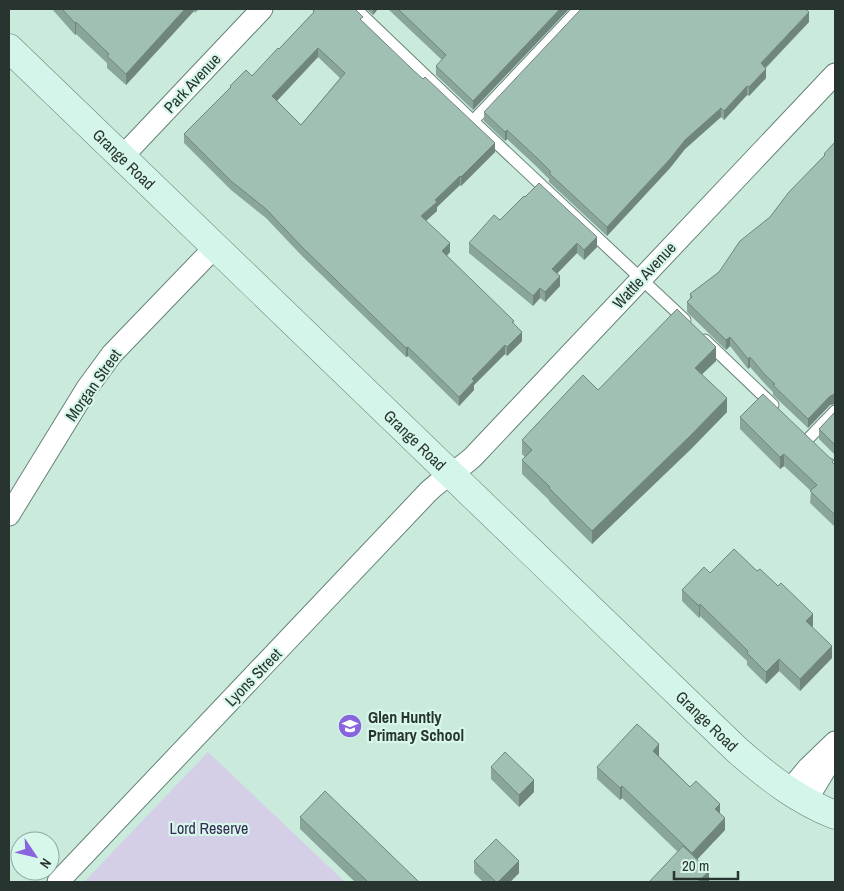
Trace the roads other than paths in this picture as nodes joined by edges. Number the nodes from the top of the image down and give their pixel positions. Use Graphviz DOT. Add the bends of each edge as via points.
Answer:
graph roads {
  1 [pos="262,9"];
  2 [pos="356,9"];
  3 [pos="579,9"];
  4 [pos="9,48"];
  5 [pos="835,74"];
  6 [pos="473,121"];
  7 [pos="122,157"];
  8 [pos="215,247"];
  9 [pos="641,278"];
  10 [pos="835,411"];
  11 [pos="780,412"];
  12 [pos="808,439"];
  13 [pos="450,474"];
  14 [pos="9,515"];
  15 [pos="835,742"];
  16 [pos="835,753"];
  17 [pos="798,796"];
  18 [pos="835,815"];
  19 [pos="58,882"];
  1 -- 7 [label="street, Park Avenue"];
  2 -- 6 [label="lane"];
  3 -- 6 [label="lane"];
  4 -- 7 [label="main road, Grange Road"];
  5 -- 9 [label="street, Wattle Avenue"];
  6 -- 9 [label="lane"];
  7 -- 8 [label="main road, Grange Road"];
  8 -- 13 [label="main road, Grange Road"];
  8 -- 14 [label="street, Morgan Street" via="101,368"];
  9 -- 11 [label="lane"];
  9 -- 13 [label="street, Wattle Avenue" via="472,457"];
  10 -- 12 [label="lane"];
  13 -- 17 [label="main road, Grange Road" via="737,750"];
  13 -- 19 [label="street, Lyons Street" via="421,499"];
  15 -- 17 [label="street" via="808,768"];
  16 -- 17 [label="street"];
  17 -- 18 [label="main road, Grange Road"];
}
